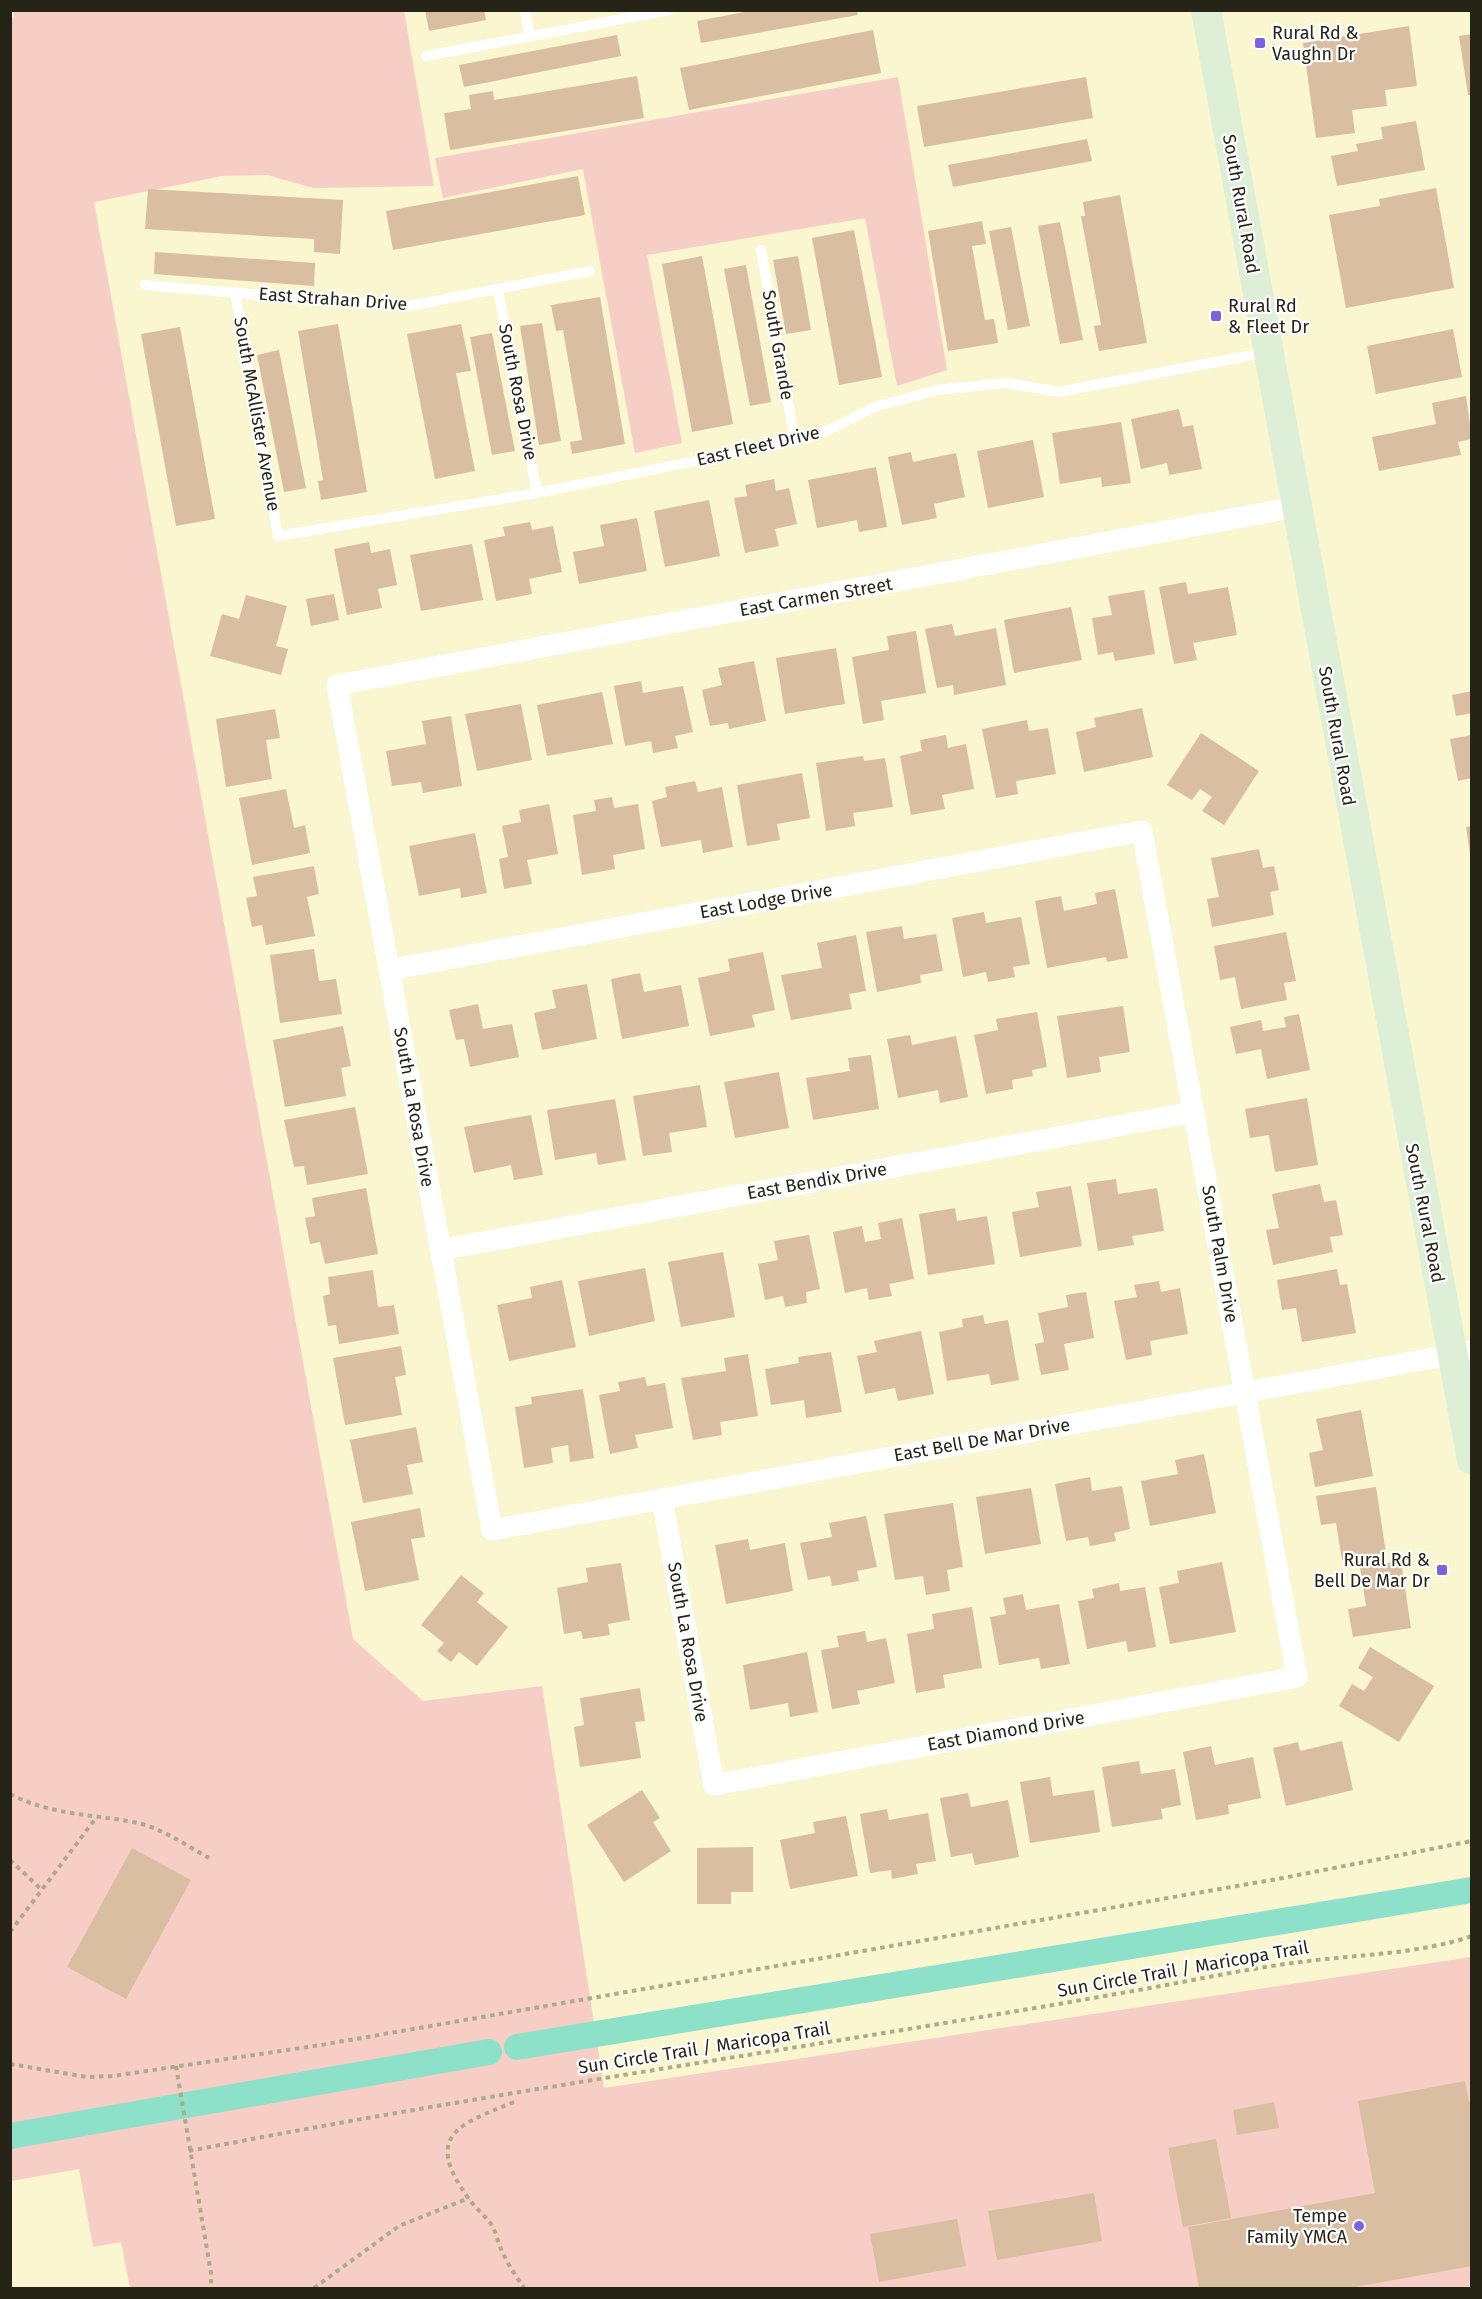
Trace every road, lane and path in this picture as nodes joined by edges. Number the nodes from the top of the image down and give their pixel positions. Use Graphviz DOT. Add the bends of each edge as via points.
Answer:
graph roads {
  1 [pos="525,10"];
  2 [pos="670,10"];
  3 [pos="1206,10"];
  4 [pos="530,36"];
  5 [pos="426,56"];
  6 [pos="761,250"];
  7 [pos="590,271"];
  8 [pos="145,285"];
  9 [pos="498,290"];
  10 [pos="235,292"];
  11 [pos="1268,352"];
  12 [pos="795,441"];
  13 [pos="537,493"];
  14 [pos="1296,507"];
  15 [pos="278,536"];
  16 [pos="337,684"];
  17 [pos="1142,831"];
  18 [pos="389,970"];
  19 [pos="1194,1112"];
  20 [pos="440,1250"];
  21 [pos="1462,1353"];
  22 [pos="1245,1392"];
  23 [pos="1472,1460"];
  24 [pos="662,1499"];
  25 [pos="492,1530"];
  26 [pos="1298,1677"];
  27 [pos="714,1785"];
  28 [pos="10,1794"];
  29 [pos="96,1818"];
  30 [pos="1472,1841"];
  31 [pos="209,1858"];
  32 [pos="10,1860"];
  33 [pos="42,1890"];
  34 [pos="10,1932"];
  35 [pos="1472,1936"];
  36 [pos="10,2064"];
  37 [pos="176,2066"];
  38 [pos="514,2102"];
  39 [pos="189,2151"];
  40 [pos="469,2198"];
  41 [pos="211,2289"];
  42 [pos="314,2289"];
  43 [pos="524,2289"];
  1 -- 4 [label="lane"];
  2 -- 4 [label="lane"];
  3 -- 11 [label="main road, South Rural Road"];
  4 -- 5 [label="lane"];
  6 -- 12 [label="lane, South Grande"];
  7 -- 9 [label="lane, East Strahan Drive"];
  8 -- 10 [label="lane, East Strahan Drive"];
  9 -- 10 [label="lane, East Strahan Drive" via="404,307"];
  9 -- 13 [label="lane, South Rosa Drive"];
  10 -- 15 [label="lane, South McAllister Avenue"];
  11 -- 12 [label="lane, East Fleet Drive" via="1059,392 1007,383 937,390 875,407 831,429"];
  11 -- 14 [label="main road, South Rural Road"];
  12 -- 13 [label="lane, East Fleet Drive"];
  13 -- 15 [label="lane, East Fleet Drive"];
  14 -- 16 [label="street, East Carmen Street"];
  14 -- 21 [label="main road, South Rural Road"];
  16 -- 18 [label="street, South La Rosa Drive"];
  17 -- 18 [label="street, East Lodge Drive"];
  17 -- 19 [label="street, South Palm Drive"];
  18 -- 20 [label="street, South La Rosa Drive"];
  19 -- 20 [label="street, East Bendix Drive"];
  19 -- 22 [label="street, South Palm Drive"];
  20 -- 25 [label="street, South La Rosa Drive"];
  21 -- 22 [label="street, East Bell De Mar Drive"];
  21 -- 23 [label="main road, South Rural Road"];
  22 -- 24 [label="street, East Bell De Mar Drive"];
  22 -- 26 [label="street, South Palm Drive"];
  24 -- 25 [label="street, East Bell De Mar Drive"];
  24 -- 27 [label="street, South La Rosa Drive"];
  26 -- 27 [label="street, East Diamond Drive"];
  28 -- 29 [label="path" via="39,1806"];
  29 -- 31 [label="path" via="158,1829"];
  29 -- 33 [label="path"];
  30 -- 37 [label="path" via="1271,1880 321,2045"];
  32 -- 33 [label="path"];
  33 -- 34 [label="path"];
  35 -- 39 [label="path, Sun Circle Trail / Maricopa Trail" via="1415,1951 1292,1963"];
  36 -- 37 [label="path" via="87,2077"];
  37 -- 39 [label="path"];
  38 -- 40 [label="path" via="467,2121 453,2132 446,2153"];
  39 -- 41 [label="path"];
  40 -- 42 [label="path" via="399,2226"];
  40 -- 43 [label="path" via="492,2226"];
}
